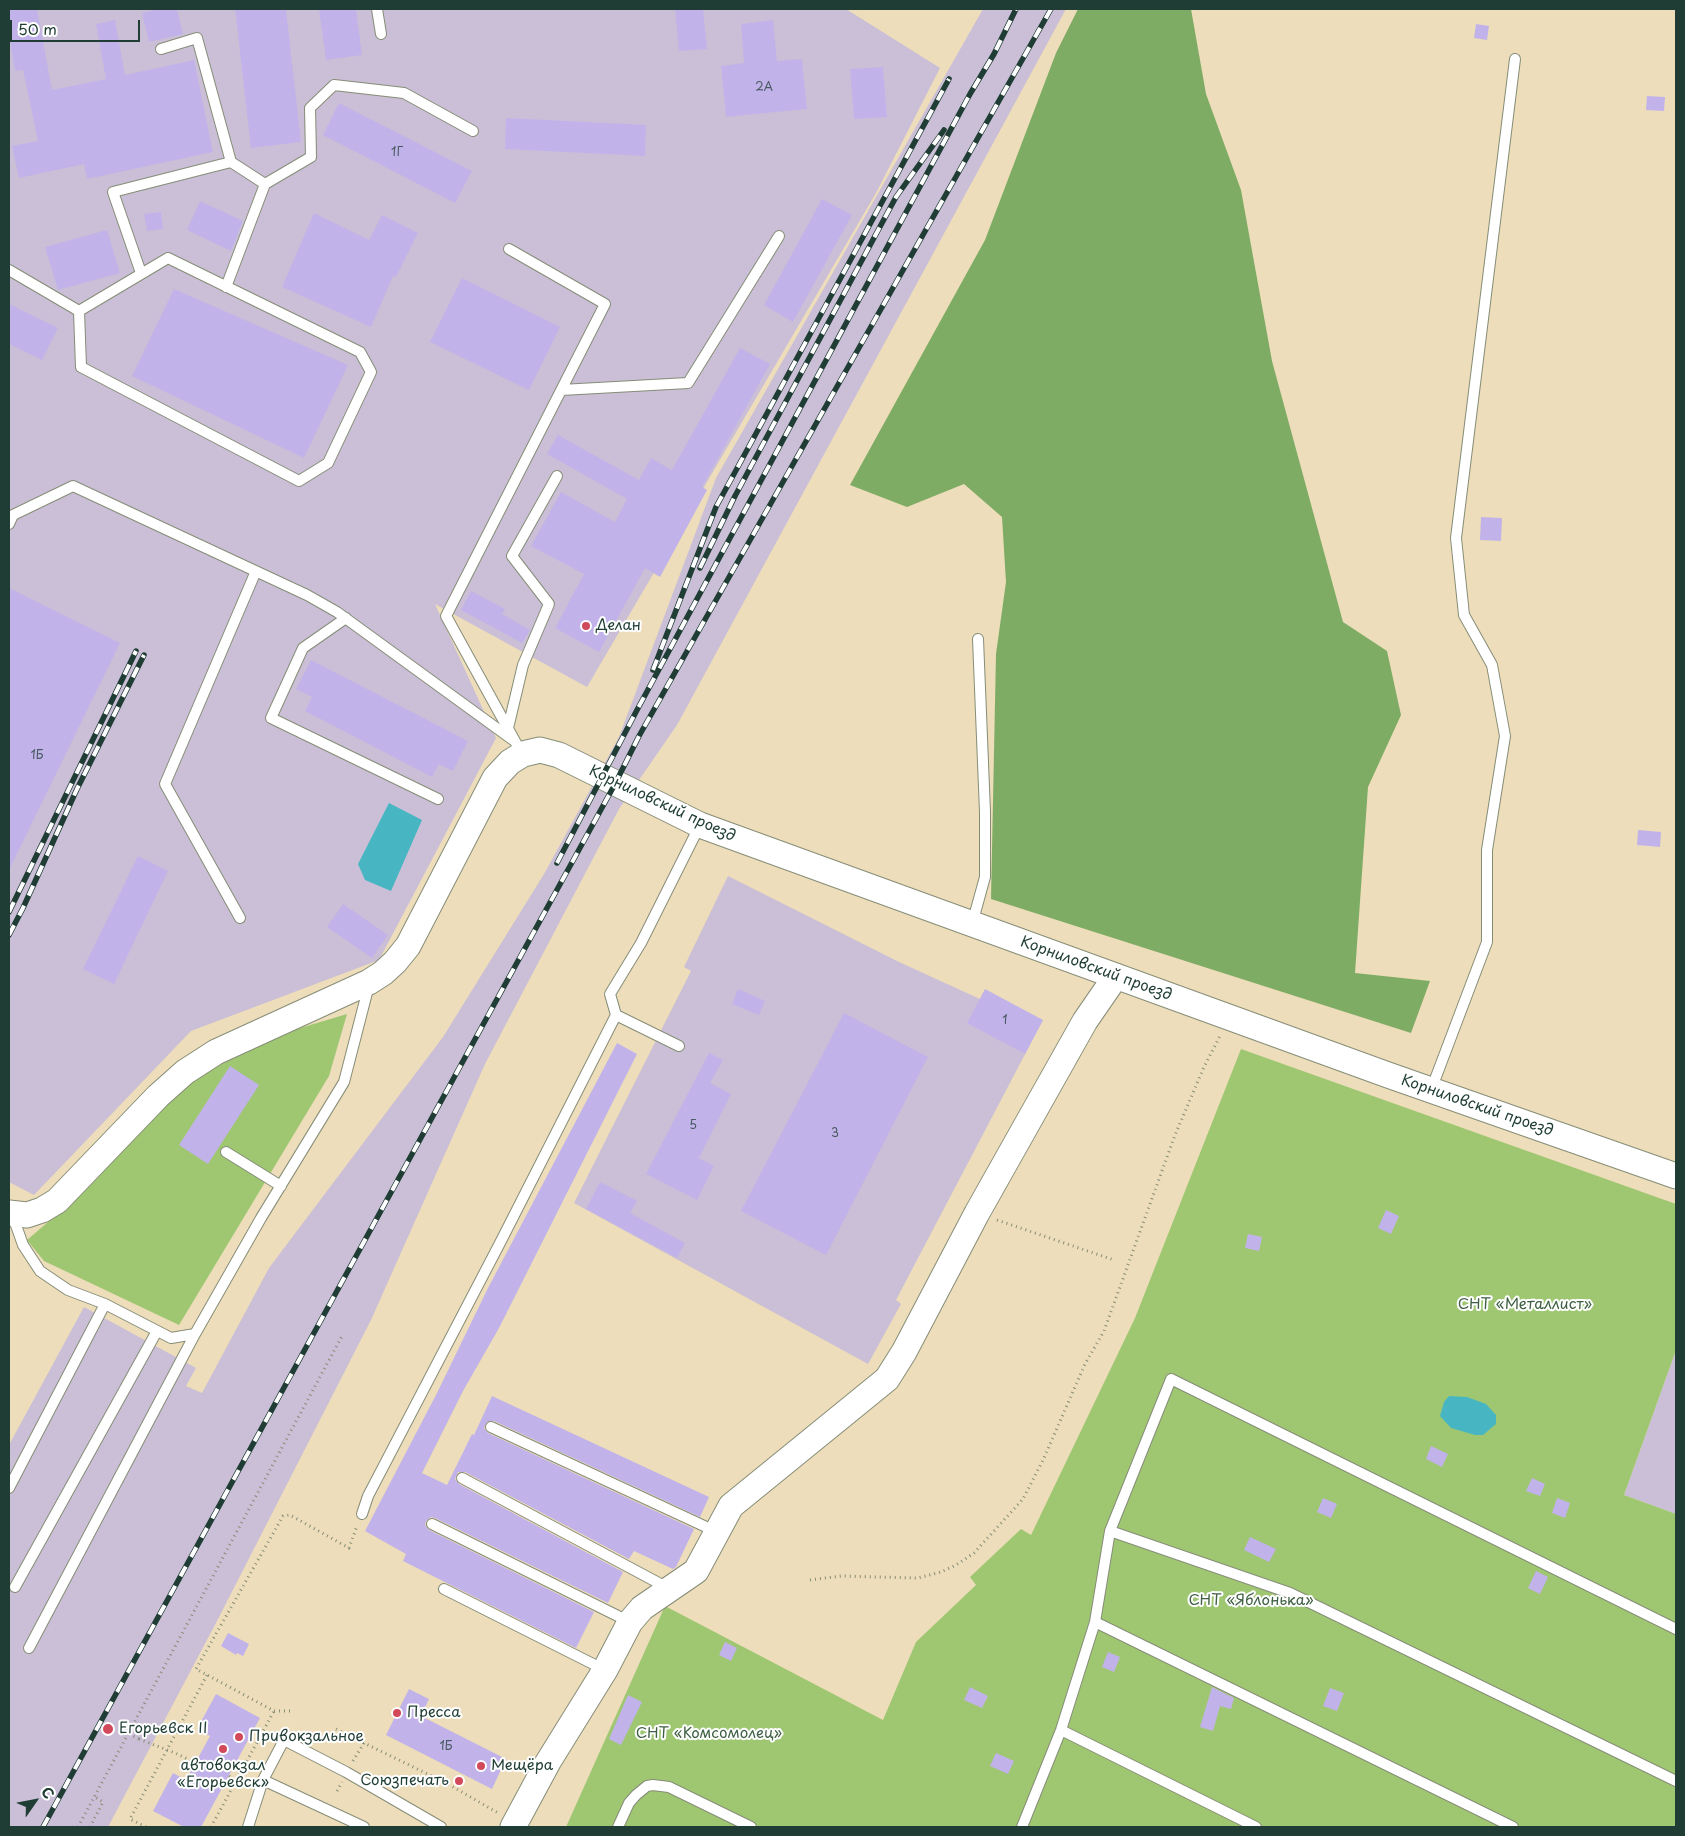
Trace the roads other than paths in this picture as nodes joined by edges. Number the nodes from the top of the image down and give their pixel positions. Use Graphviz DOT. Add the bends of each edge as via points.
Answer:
graph roads {
  1 [pos="377,9"];
  2 [pos="381,34"];
  3 [pos="161,49"];
  4 [pos="1515,59"];
  5 [pos="473,131"];
  6 [pos="230,162"];
  7 [pos="265,184"];
  8 [pos="779,236"];
  9 [pos="509,249"];
  10 [pos="9,270"];
  11 [pos="141,273"];
  12 [pos="226,287"];
  13 [pos="79,311"];
  14 [pos="561,390"];
  15 [pos="556,476"];
  16 [pos="9,524"];
  17 [pos="256,571"];
  18 [pos="346,618"];
  19 [pos="978,639"];
  20 [pos="508,728"];
  21 [pos="519,748"];
  22 [pos="438,799"];
  23 [pos="700,824"];
  24 [pos="240,918"];
  25 [pos="972,925"];
  26 [pos="1116,976"];
  27 [pos="370,982"];
  28 [pos="616,1015"];
  29 [pos="679,1046"];
  30 [pos="1431,1090"];
  31 [pos="226,1152"];
  32 [pos="1676,1176"];
  33 [pos="281,1186"];
  34 [pos="10,1213"];
  35 [pos="105,1304"];
  36 [pos="157,1331"];
  37 [pos="195,1334"];
  38 [pos="491,1427"];
  39 [pos="462,1478"];
  40 [pos="9,1488"];
  41 [pos="362,1514"];
  42 [pos="432,1524"];
  43 [pos="1110,1531"];
  44 [pos="717,1532"];
  45 [pos="15,1587"];
  46 [pos="668,1588"];
  47 [pos="444,1589"];
  48 [pos="630,1622"];
  49 [pos="1095,1622"];
  50 [pos="1676,1629"];
  51 [pos="29,1648"];
  52 [pos="605,1670"];
  53 [pos="1061,1730"];
  54 [pos="263,1780"];
  55 [pos="1676,1780"];
  56 [pos="507,1821"];
  57 [pos="248,1827"];
  58 [pos="364,1827"];
  59 [pos="441,1827"];
  60 [pos="618,1827"];
  61 [pos="751,1827"];
  62 [pos="1022,1827"];
  63 [pos="1256,1827"];
  64 [pos="1513,1827"];
  1 -- 2 [label="lane"];
  3 -- 6 [label="lane" via="197,38"];
  4 -- 30 [label="lane" via="1456,538 1464,615 1492,664 1506,736 1487,850 1487,942"];
  5 -- 7 [label="lane" via="404,93 334,85 310,108 311,156"];
  6 -- 7 [label="lane"];
  6 -- 11 [label="lane" via="112,192"];
  7 -- 12 [label="lane"];
  8 -- 14 [label="lane" via="688,383"];
  9 -- 14 [label="lane" via="605,304"];
  10 -- 13 [label="lane"];
  11 -- 12 [label="lane" via="168,258"];
  11 -- 13 [label="lane"];
  12 -- 13 [label="lane" via="360,352 370,372 328,463 299,481 81,367"];
  14 -- 20 [label="lane" via="446,616"];
  15 -- 20 [label="lane" via="512,556 549,604 523,665"];
  16 -- 17 [label="lane" via="13,515 74,486"];
  17 -- 18 [label="lane"];
  17 -- 24 [label="lane" via="165,784"];
  18 -- 21 [label="lane"];
  18 -- 22 [label="lane" via="303,648 271,718"];
  19 -- 25 [label="lane" via="985,877"];
  20 -- 21 [label="lane"];
  21 -- 23 [label="street, Корниловский проезд" via="559,756"];
  21 -- 27 [label="street" via="495,778 408,946 395,962"];
  23 -- 25 [label="street, Корниловский проезд"];
  23 -- 28 [label="lane" via="641,943 610,994"];
  25 -- 26 [label="street, Корниловский проезд"];
  26 -- 30 [label="street, Корниловский проезд"];
  26 -- 44 [label="street" via="1085,1021 887,1379 731,1506"];
  27 -- 33 [label="lane" via="344,1082"];
  27 -- 34 [label="street" via="234,1043 184,1072 57,1201 27,1215"];
  28 -- 29 [label="lane"];
  28 -- 41 [label="lane" via="368,1496"];
  30 -- 32 [label="street, Корниловский проезд"];
  31 -- 33 [label="lane"];
  33 -- 37 [label="lane"];
  34 -- 35 [label="lane" via="23,1245 40,1271 68,1290"];
  35 -- 36 [label="lane"];
  35 -- 40 [label="lane"];
  36 -- 37 [label="lane" via="171,1338"];
  36 -- 45 [label="lane"];
  37 -- 51 [label="lane"];
  38 -- 44 [label="lane"];
  39 -- 46 [label="lane"];
  42 -- 48 [label="lane"];
  43 -- 49 [label="lane"];
  43 -- 50 [label="lane" via="1172,1379"];
  43 -- 55 [label="lane" via="1290,1593"];
  44 -- 46 [label="street" via="696,1571"];
  46 -- 48 [label="street"];
  47 -- 52 [label="lane"];
  48 -- 52 [label="street"];
  49 -- 53 [label="lane"];
  49 -- 64 [label="lane"];
  52 -- 56 [label="street"];
  53 -- 62 [label="lane"];
  53 -- 63 [label="lane"];
  54 -- 57 [label="lane"];
  54 -- 58 [label="lane"];
  54 -- 59 [label="lane" via="284,1740"];
  60 -- 61 [label="lane" via="636,1794 653,1785 669,1788"];
}
